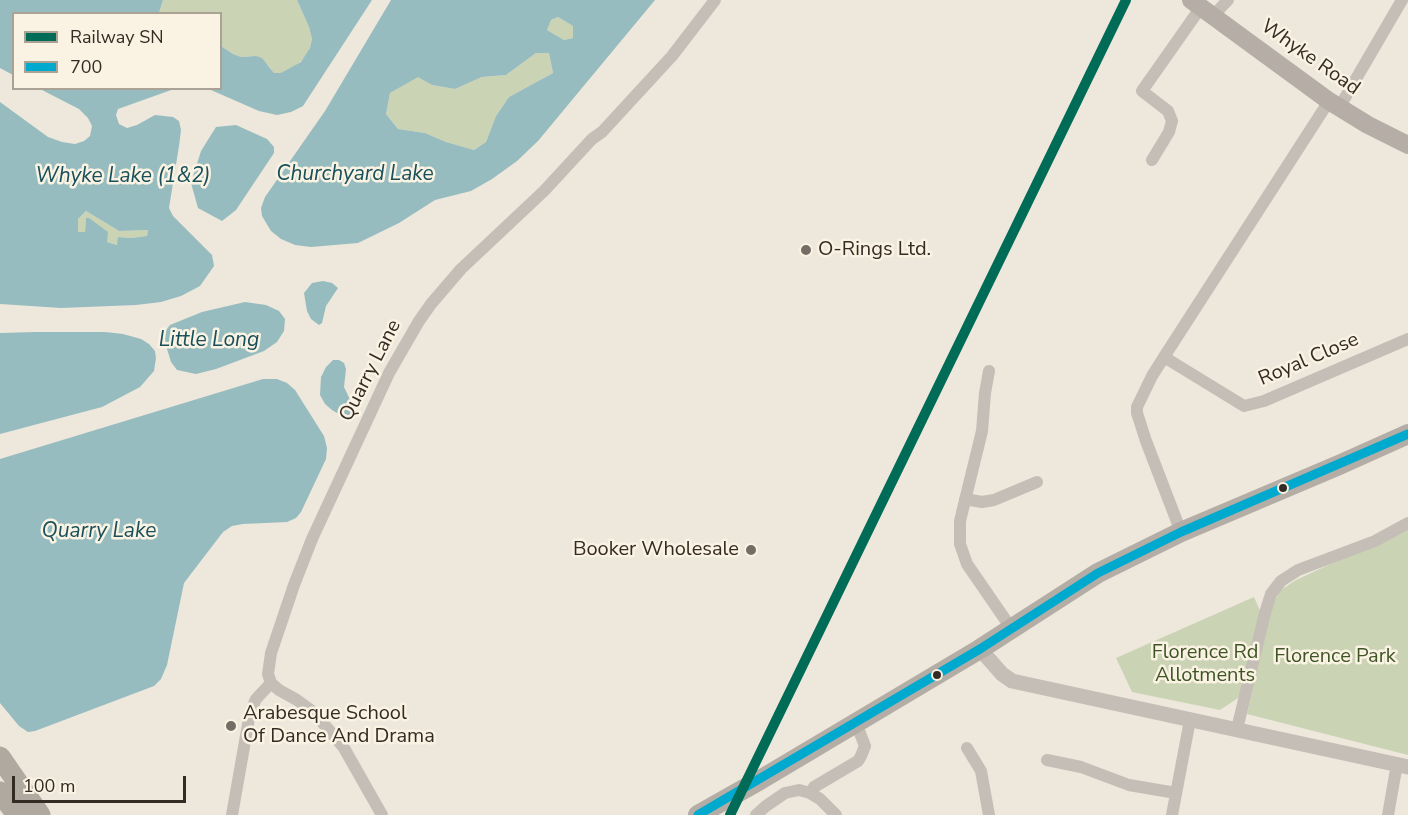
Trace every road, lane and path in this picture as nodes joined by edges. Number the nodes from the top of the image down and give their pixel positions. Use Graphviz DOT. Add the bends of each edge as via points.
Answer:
graph roads {
  1 [pos="715,0"];
  2 [pos="1228,0"];
  3 [pos="1402,0"];
  4 [pos="1202,8"];
  5 [pos="1334,104"];
  6 [pos="1408,146"];
  7 [pos="1152,160"];
  8 [pos="1408,339"];
  9 [pos="1164,357"];
  10 [pos="989,371"];
  11 [pos="1408,434"];
  12 [pos="1037,482"];
  13 [pos="965,499"];
  14 [pos="1408,523"];
  15 [pos="1181,532"];
  16 [pos="1011,628"];
  17 [pos="980,649"];
  18 [pos="272,683"];
  19 [pos="1190,720"];
  20 [pos="856,723"];
  21 [pos="1237,729"];
  22 [pos="967,748"];
  23 [pos="0,757"];
  24 [pos="1047,760"];
  25 [pos="1403,765"];
  26 [pos="0,792"];
  27 [pos="810,793"];
  28 [pos="1176,793"];
  29 [pos="17,815"];
  30 [pos="40,815"];
  31 [pos="232,815"];
  32 [pos="382,815"];
  33 [pos="698,815"];
  34 [pos="756,815"];
  35 [pos="836,815"];
  36 [pos="989,815"];
  37 [pos="1172,815"];
  38 [pos="1388,815"];
  1 -- 18 [label="street, Quarry Lane" via="672,56 544,191 460,269 419,321 389,373 312,539 271,653 268,674"];
  2 -- 4 [label="street"];
  3 -- 5 [label="street"];
  4 -- 5 [label="main road, Whyke Road"];
  4 -- 7 [label="street" via="1142,91 1168,111 1172,121"];
  5 -- 6 [label="main road, Whyke Road"];
  5 -- 9 [label="street"];
  8 -- 9 [label="street, Royal Close" via="1244,406"];
  9 -- 15 [label="street" via="1137,412"];
  10 -- 13 [label="street" via="982,431"];
  11 -- 15 [label="main road"];
  12 -- 13 [label="street" via="994,500"];
  13 -- 16 [label="street" via="960,544 967,564"];
  14 -- 21 [label="street" via="1281,581 1271,594 1265,613"];
  15 -- 16 [label="main road" via="1098,573"];
  16 -- 17 [label="main road"];
  17 -- 19 [label="street" via="1012,681"];
  17 -- 20 [label="main road"];
  18 -- 31 [label="street" via="256,699 250,713"];
  18 -- 32 [label="street" via="312,711 344,748"];
  19 -- 21 [label="street"];
  19 -- 28 [label="street"];
  20 -- 27 [label="street" via="866,746 858,761"];
  20 -- 33 [label="main road"];
  21 -- 25 [label="street"];
  22 -- 36 [label="street" via="981,771"];
  23 -- 30 [label="highway"];
  24 -- 28 [label="street" via="1081,766 1129,785"];
  25 -- 38 [label="street"];
  26 -- 29 [label="highway"];
  27 -- 34 [label="street" via="790,792"];
  27 -- 35 [label="street"];
  28 -- 37 [label="street"];
}
